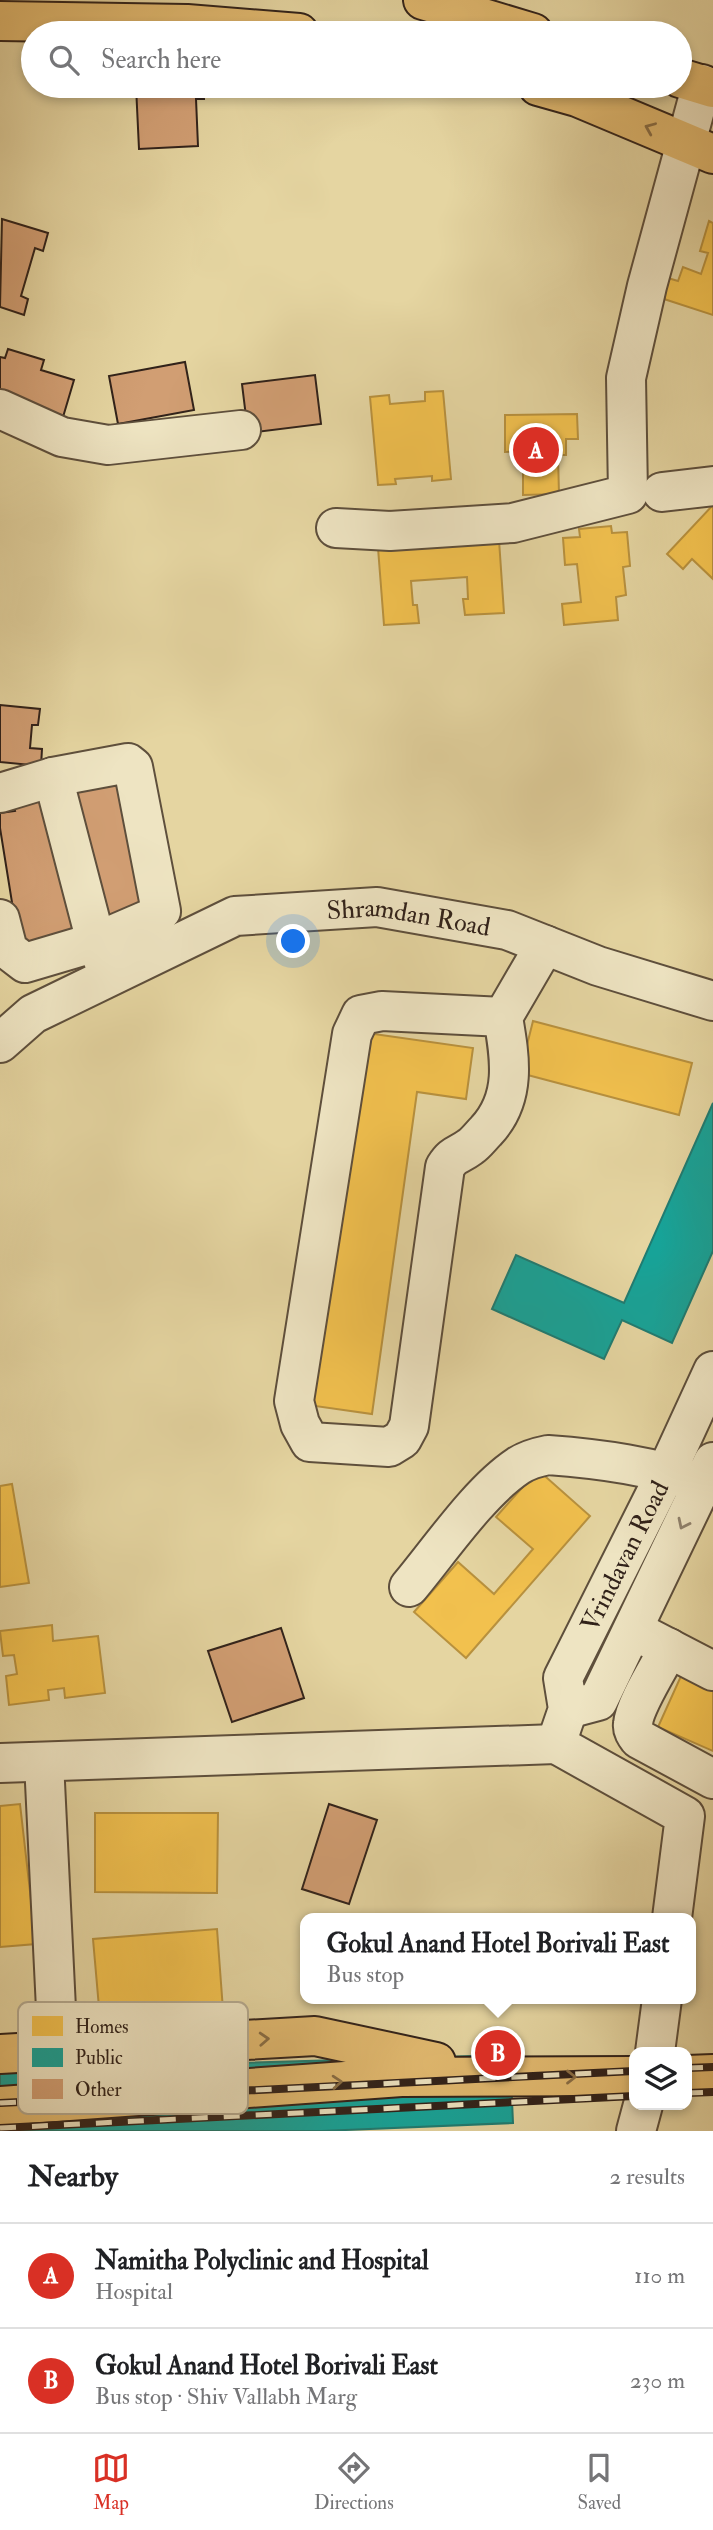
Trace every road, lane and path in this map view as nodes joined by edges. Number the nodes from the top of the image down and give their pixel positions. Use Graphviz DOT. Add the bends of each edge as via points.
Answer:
graph roads {
  1 [pos="1,0"];
  2 [pos="423,0"];
  3 [pos="0,12"];
  4 [pos="0,21"];
  5 [pos="21,21"];
  6 [pos="493,21"];
  7 [pos="698,83"];
  8 [pos="579,98"];
  9 [pos="700,149"];
  10 [pos="0,410"];
  11 [pos="241,429"];
  12 [pos="713,486"];
  13 [pos="662,492"];
  14 [pos="335,528"];
  15 [pos="53,777"];
  16 [pos="0,793"];
  17 [pos="0,919"];
  18 [pos="96,942"];
  19 [pos="545,945"];
  20 [pos="110,977"];
  21 [pos="713,1001"];
  22 [pos="503,1017"];
  23 [pos="0,1044"];
  24 [pos="713,1371"];
  25 [pos="671,1463"];
  26 [pos="710,1471"];
  27 [pos="619,1565"];
  28 [pos="654,1585"];
  29 [pos="409,1587"];
  30 [pos="632,1629"];
  31 [pos="669,1648"];
  32 [pos="713,1671"];
  33 [pos="562,1727"];
  34 [pos="44,1762"];
  35 [pos="0,1763"];
  36 [pos="713,1779"];
  37 [pos="699,1817"];
  38 [pos="673,1913"];
  39 [pos="56,2002"];
  40 [pos="661,2004"];
  41 [pos="248,2040"];
  42 [pos="656,2047"];
  43 [pos="18,2053"];
  44 [pos="0,2054"];
  45 [pos="713,2074"];
  46 [pos="692,2075"];
  47 [pos="508,2077"];
  48 [pos="629,2077"];
  49 [pos="248,2088"];
  50 [pos="18,2105"];
  51 [pos="0,2106"];
  52 [pos="642,2110"];
  53 [pos="636,2131"];
  1 -- 3 [label="street"];
  2 -- 6 [label="main road"];
  4 -- 5 [label="main road"];
  7 -- 9 [label="street"];
  9 -- 8 [label="main road, one-way"];
  9 -- 14 [label="street" via="647,286 626,378 628,494 513,523 390,531"];
  10 -- 11 [label="street" via="62,437 108,445"];
  12 -- 13 [label="street"];
  15 -- 16 [label="street"];
  15 -- 18 [label="street"];
  15 -- 18 [label="street" via="120,763 133,766 161,911"];
  17 -- 18 [label="street" via="8,950 25,963"];
  18 -- 20 [label="street"];
  19 -- 20 [label="street, Shramdan Road" via="507,930 377,907 235,916"];
  19 -- 21 [label="street, Shramdan Road" via="598,967"];
  19 -- 22 [label="street"];
  20 -- 23 [label="street, Shramdan Road" via="33,1014"];
  22 -- 22 [label="street" via="383,1011 361,1015 352,1034 294,1401 310,1442 389,1447 409,1426 445,1167 496,1120 507,1096 510,1070"];
  24 -- 25 [label="street, Vrindavan Road"];
  25 -- 26 [label="street"];
  25 -- 27 [label="street, Vrindavan Road"];
  25 -- 29 [label="street" via="548,1455 527,1461 490,1489"];
  26 -- 28 [label="street, one-way"];
  27 -- 28 [label="street"];
  27 -- 33 [label="street, Vrindavan Road" via="563,1678"];
  28 -- 30 [label="street"];
  30 -- 31 [label="street"];
  30 -- 33 [label="street" via="598,1701"];
  31 -- 32 [label="street"];
  31 -- 36 [label="street" via="638,1708 634,1732"];
  33 -- 34 [label="street"];
  33 -- 37 [label="street"];
  34 -- 35 [label="street"];
  34 -- 39 [label="street"];
  37 -- 38 [label="street"];
  40 -- 42 [label="street"];
  41 -- 47 [label="main road, one-way" via="315,2036"];
  43 -- 44 [label="main road"];
  45 -- 46 [label="main road"];
  47 -- 48 [label="main road, one-way"];
  49 -- 47 [label="main road, one-way" via="401,2077"];
  51 -- 50 [label="main road, one-way"];
  52 -- 53 [label="street"];
}
